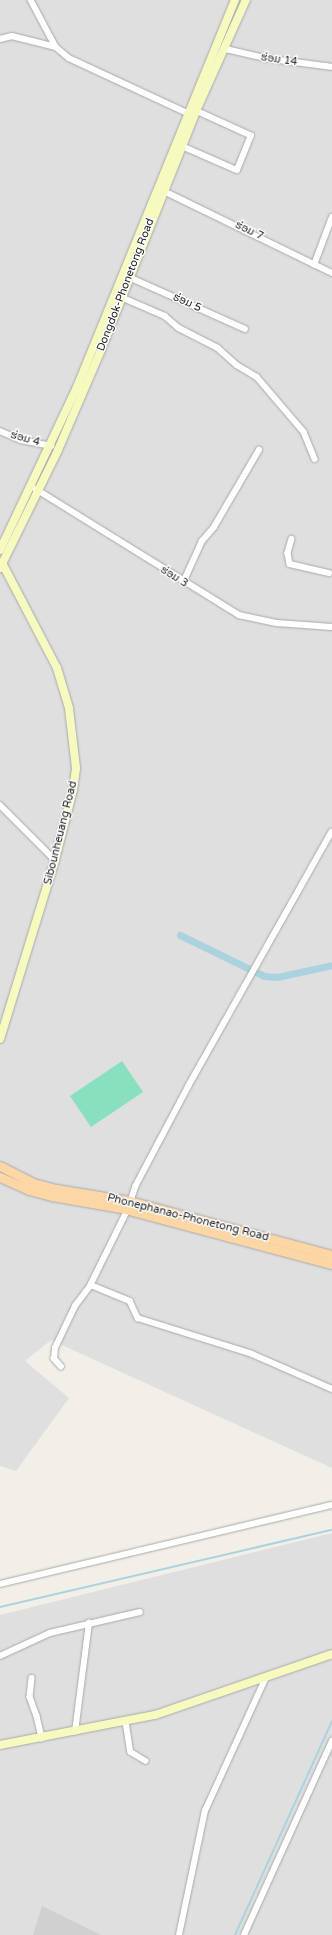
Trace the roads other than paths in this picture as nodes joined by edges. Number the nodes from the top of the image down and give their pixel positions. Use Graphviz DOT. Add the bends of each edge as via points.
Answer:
graph roads {
  1 [pos="31,0"];
  2 [pos="246,0"];
  3 [pos="232,2"];
  4 [pos="0,38"];
  5 [pos="56,47"];
  6 [pos="226,49"];
  7 [pos="332,67"];
  8 [pos="192,112"];
  9 [pos="182,146"];
  10 [pos="164,191"];
  11 [pos="332,217"];
  12 [pos="314,265"];
  13 [pos="332,273"];
  14 [pos="129,277"];
  15 [pos="121,297"];
  16 [pos="245,329"];
  17 [pos="0,431"];
  18 [pos="51,446"];
  19 [pos="259,450"];
  20 [pos="315,459"];
  21 [pos="32,486"];
  22 [pos="40,491"];
  23 [pos="292,539"];
  24 [pos="0,550"];
  25 [pos="1,564"];
  26 [pos="329,573"];
  27 [pos="183,583"];
  28 [pos="332,626"];
  29 [pos="0,805"];
  30 [pos="332,832"];
  31 [pos="55,860"];
  32 [pos="0,1039"];
  33 [pos="0,1166"];
  34 [pos="0,1177"];
  35 [pos="129,1206"];
  36 [pos="332,1255"];
  37 [pos="332,1264"];
  38 [pos="91,1285"];
  39 [pos="61,1367"];
  40 [pos="332,1389"];
  41 [pos="332,1505"];
  42 [pos="0,1584"];
  43 [pos="140,1612"];
  44 [pos="89,1623"];
  45 [pos="332,1654"];
  46 [pos="0,1656"];
  47 [pos="266,1677"];
  48 [pos="32,1678"];
  49 [pos="126,1722"];
  50 [pos="74,1732"];
  51 [pos="42,1738"];
  52 [pos="332,1741"];
  53 [pos="0,1745"];
  54 [pos="146,1761"];
  55 [pos="179,1935"];
  56 [pos="244,1935"];
  1 -- 5 [label="street"];
  2 -- 6 [label="main road, Dongdok-Phonetong Road"];
  3 -- 8 [label="main road, Dongdok-Phonetong Road"];
  4 -- 5 [label="street" via="12,36"];
  5 -- 8 [label="street" via="78,64"];
  6 -- 7 [label="street, ຮ່ອມ 14" via="264,58"];
  6 -- 8 [label="main road, Dongdok-Phonetong Road"];
  8 -- 9 [label="main road, Dongdok-Phonetong Road"];
  8 -- 9 [label="street" via="250,134 238,169"];
  8 -- 18 [label="main road, Dongdok-Phonetong Road"];
  9 -- 10 [label="main road, Dongdok-Phonetong Road"];
  10 -- 12 [label="street, ຮ່ອມ 7"];
  10 -- 14 [label="main road, Dongdok-Phonetong Road"];
  11 -- 12 [label="street"];
  12 -- 13 [label="street, ຮ່ອມ 7"];
  14 -- 15 [label="main road, Dongdok-Phonetong Road"];
  14 -- 16 [label="street, ຮ່ອມ 5"];
  15 -- 20 [label="street" via="165,316 179,328 218,348 237,365 257,377 304,432"];
  15 -- 22 [label="main road, Dongdok-Phonetong Road"];
  17 -- 18 [label="street, ຮ່ອມ 4" via="21,440"];
  18 -- 21 [label="main road, Dongdok-Phonetong Road"];
  19 -- 27 [label="street" via="214,527 202,541"];
  21 -- 22 [label="street, ຮ່ອມ 3"];
  21 -- 24 [label="main road, Dongdok-Phonetong Road"];
  22 -- 25 [label="main road, Dongdok-Phonetong Road"];
  22 -- 27 [label="street, ຮ່ອມ 3"];
  23 -- 26 [label="street" via="288,553 290,564"];
  25 -- 31 [label="main road, Sibounheuang Road" via="57,668 69,708 76,768"];
  27 -- 28 [label="street, ຮ່ອມ 3" via="247,618"];
  29 -- 31 [label="street"];
  30 -- 35 [label="street" via="279,924 251,980 185,1093"];
  31 -- 32 [label="main road, Sibounheuang Road"];
  33 -- 35 [label="main road, Phonephanao-Phonetong Road" via="33,1182"];
  34 -- 35 [label="main road, Phonephanao-Phonetong Road" via="52,1196"];
  35 -- 36 [label="main road, Phonephanao-Phonetong Road"];
  35 -- 37 [label="main road, Phonephanao-Phonetong Road"];
  35 -- 38 [label="street"];
  38 -- 39 [label="street" via="75,1306 55,1348 54,1359"];
  38 -- 40 [label="street" via="130,1301 138,1318 250,1353"];
  41 -- 42 [label="street"];
  43 -- 44 [label="street"];
  44 -- 46 [label="street" via="31,1640"];
  44 -- 50 [label="street"];
  45 -- 47 [label="main road"];
  47 -- 49 [label="main road" via="156,1715"];
  47 -- 55 [label="street" via="204,1811"];
  48 -- 51 [label="street" via="30,1697"];
  49 -- 50 [label="main road"];
  49 -- 54 [label="street" via="131,1752"];
  50 -- 51 [label="main road"];
  51 -- 53 [label="main road"];
  52 -- 56 [label="street"];
}
